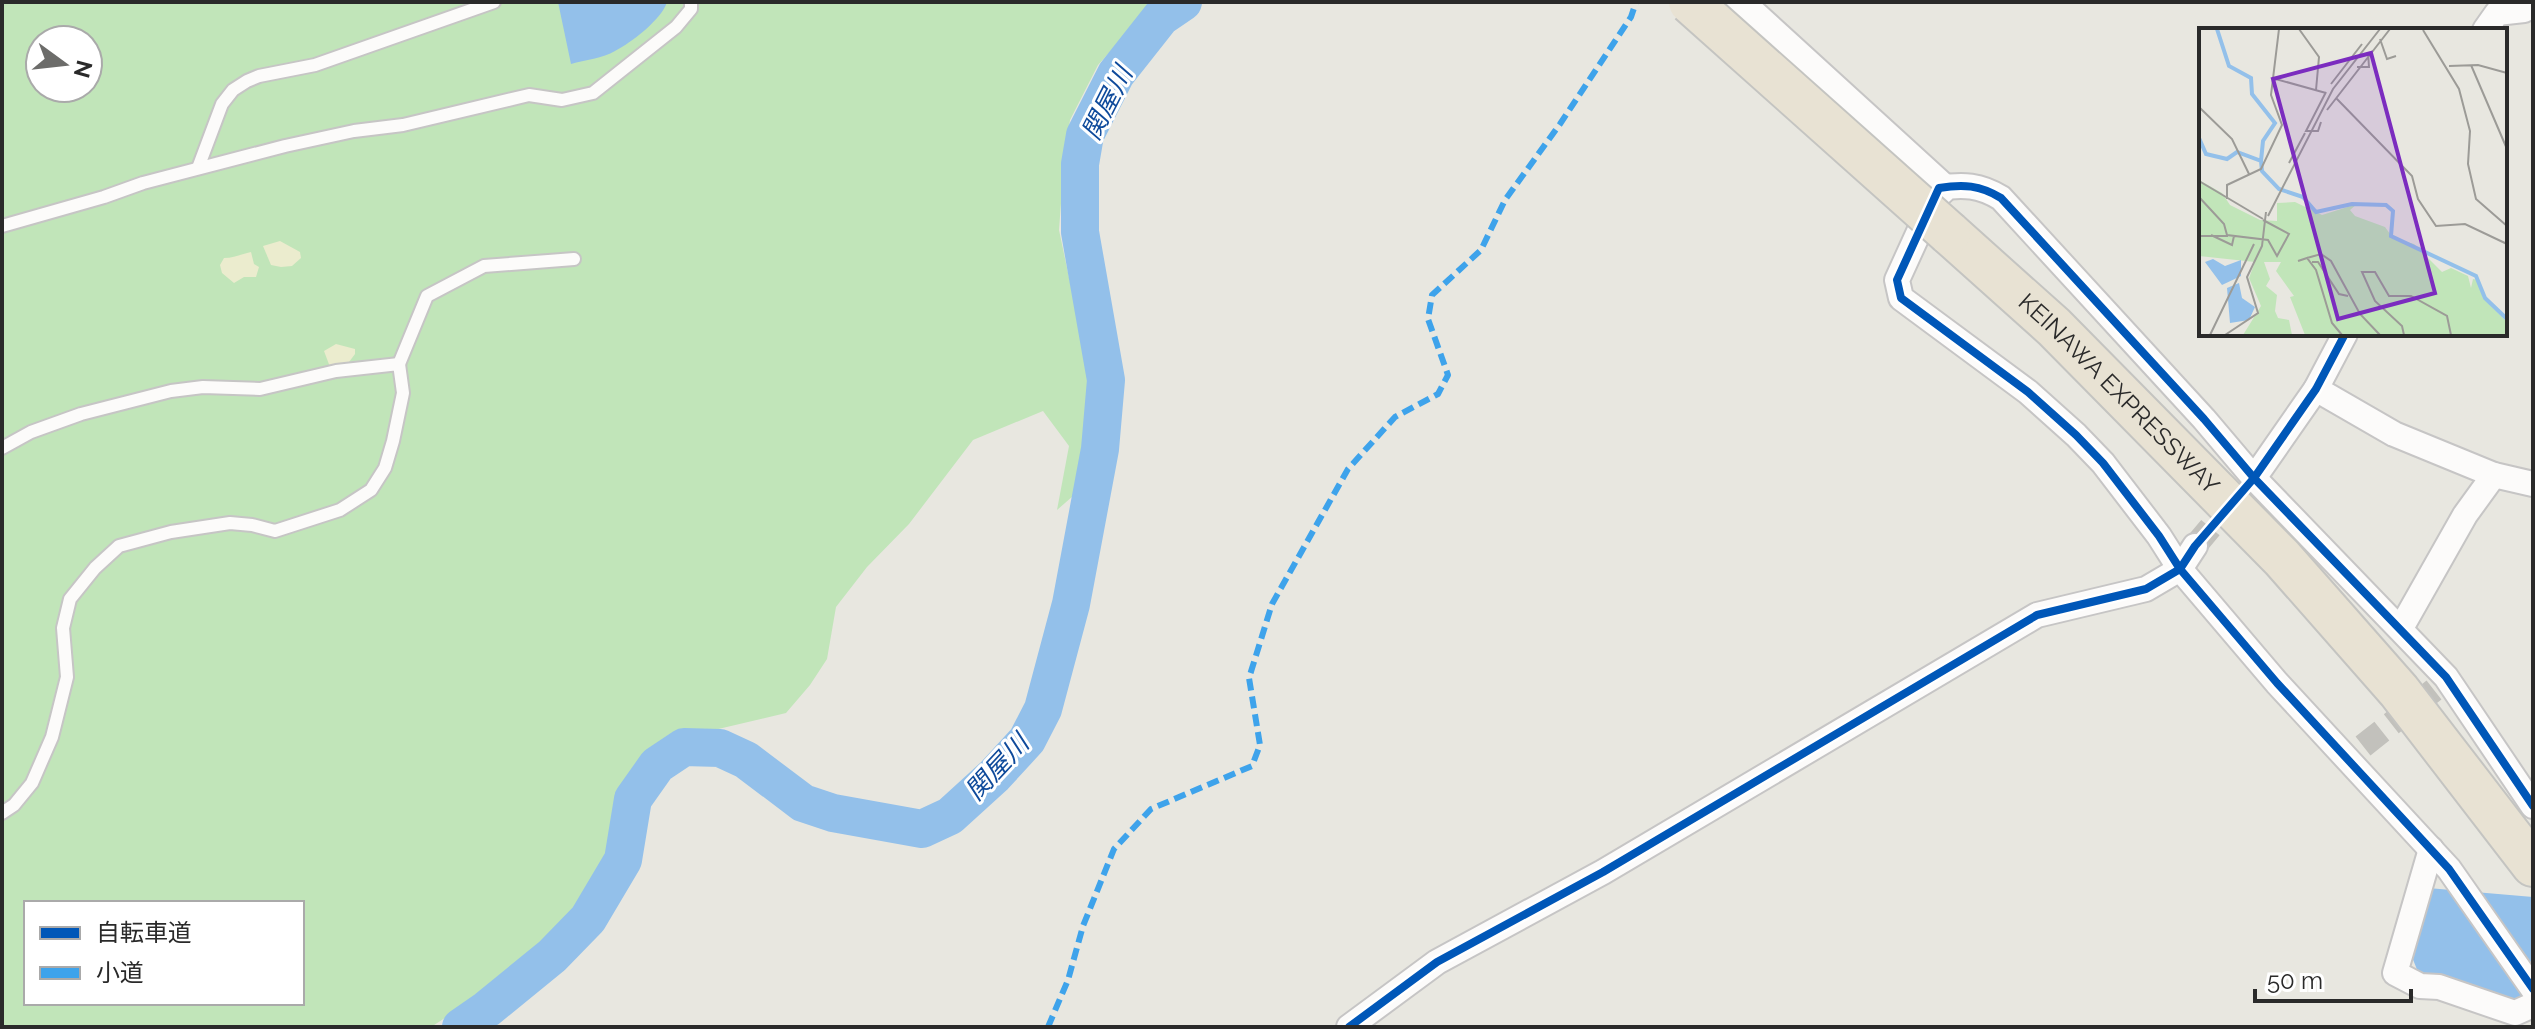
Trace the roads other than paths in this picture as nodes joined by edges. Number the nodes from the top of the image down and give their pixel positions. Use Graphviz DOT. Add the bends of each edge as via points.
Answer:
graph roads {
  1 [pos="494,2"];
  2 [pos="691,2"];
  3 [pos="1690,2"];
  4 [pos="1735,2"];
  5 [pos="2533,4"];
  6 [pos="2486,28"];
  7 [pos="198,168"];
  8 [pos="1939,188"];
  9 [pos="2,226"];
  10 [pos="574,259"];
  11 [pos="2344,336"];
  12 [pos="399,364"];
  13 [pos="2316,389"];
  14 [pos="2,448"];
  15 [pos="2494,475"];
  16 [pos="2254,478"];
  17 [pos="2533,484"];
  18 [pos="2195,546"];
  19 [pos="2180,569"];
  20 [pos="2401,628"];
  21 [pos="2533,806"];
  22 [pos="2,813"];
  23 [pos="2431,849"];
  24 [pos="2533,865"];
  25 [pos="2533,989"];
  26 [pos="2533,1005"];
  27 [pos="1349,1027"];
  1 -- 7 [label="lane" via="315,65 247,81 222,104"];
  2 -- 7 [label="lane" via="676,27 593,93 562,100 529,95"];
  3 -- 24 [label="highway, KEINAWA EXPRESSWAY, bridge" via="2054,327 2282,558 2399,691"];
  4 -- 8 [label="street"];
  5 -- 6 [label="street" via="2497,13"];
  7 -- 9 [label="lane"];
  8 -- 16 [label="street" via="1964,183 2001,198"];
  8 -- 19 [label="street" via="1897,280 1901,298 2028,392 2076,435 2124,490"];
  10 -- 12 [label="lane" via="484,266 427,296"];
  11 -- 13 [label="street"];
  12 -- 14 [label="lane" via="336,371 260,389 171,391 81,414"];
  12 -- 22 [label="lane" via="403,393 393,441 371,490 340,510 275,531 230,523 119,546 95,568 70,599 63,628 67,677 52,737 32,783"];
  13 -- 15 [label="street" via="2394,434"];
  13 -- 16 [label="street"];
  15 -- 17 [label="street"];
  15 -- 20 [label="street" via="2465,515"];
  16 -- 20 [label="street"];
  18 -- 19 [label="street"];
  19 -- 23 [label="street" via="2277,683 2357,754"];
  19 -- 27 [label="street" via="2146,589 2037,615 1603,872 1437,962"];
  20 -- 21 [label="street"];
  23 -- 25 [label="street"];
  23 -- 26 [label="street" via="2395,973 2420,986 2439,987 2515,1013"];
}
